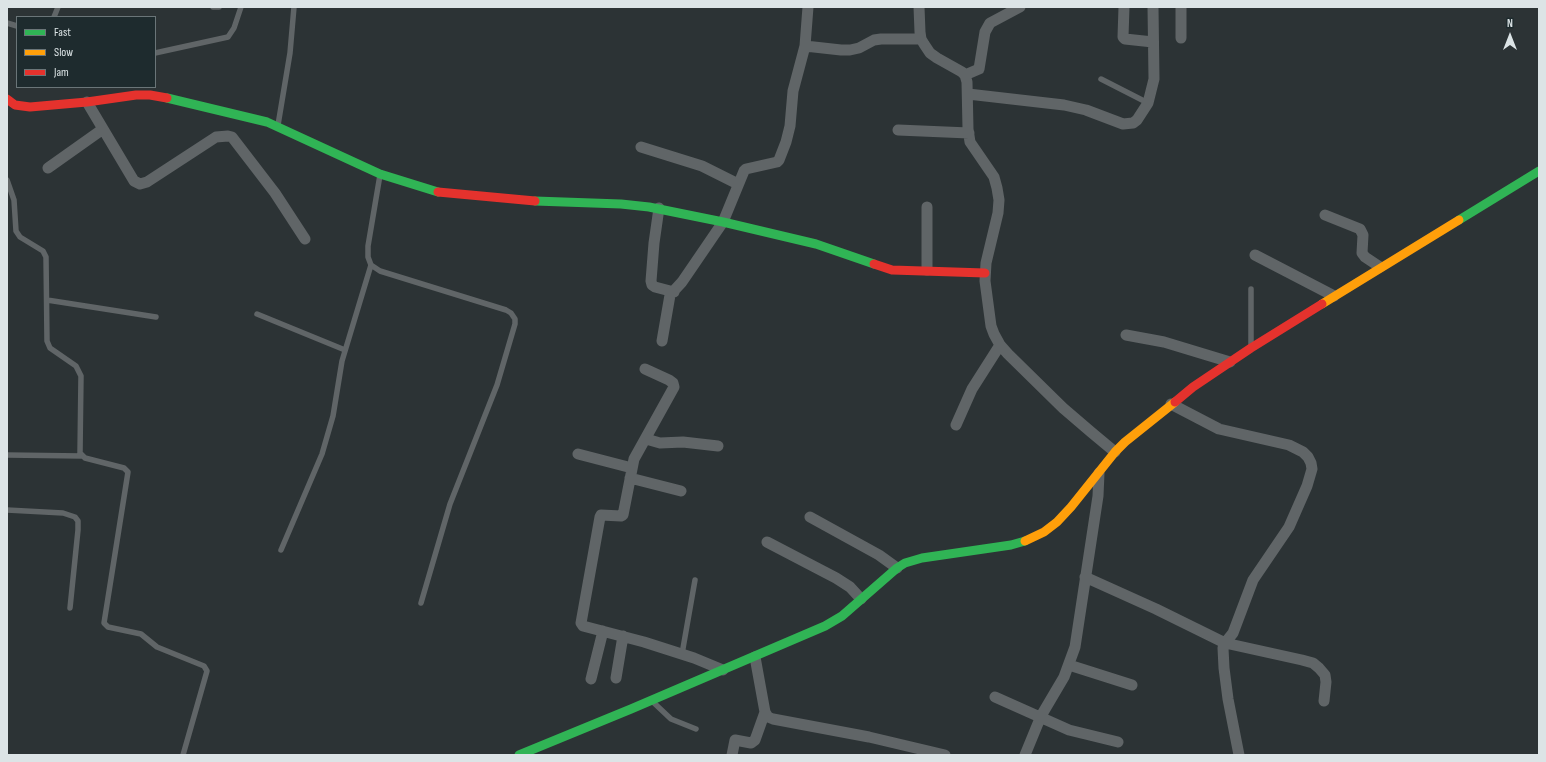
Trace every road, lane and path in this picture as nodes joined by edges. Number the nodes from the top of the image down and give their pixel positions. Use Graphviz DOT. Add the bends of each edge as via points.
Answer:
graph roads {
  1 [pos="214,7"];
  2 [pos="219,7"];
  3 [pos="241,7"];
  4 [pos="294,7"];
  5 [pos="808,7"];
  6 [pos="919,7"];
  7 [pos="1020,7"];
  8 [pos="1124,7"];
  9 [pos="1153,7"];
  10 [pos="1181,7"];
  11 [pos="1181,38"];
  12 [pos="921,39"];
  13 [pos="1153,42"];
  14 [pos="805,46"];
  15 [pos="156,53"];
  16 [pos="965,75"];
  17 [pos="1101,79"];
  18 [pos="968,94"];
  19 [pos="7,98"];
  20 [pos="87,102"];
  21 [pos="1148,103"];
  22 [pos="278,126"];
  23 [pos="103,129"];
  24 [pos="898,130"];
  25 [pos="968,134"];
  26 [pos="641,147"];
  27 [pos="48,168"];
  28 [pos="1539,171"];
  29 [pos="380,174"];
  30 [pos="7,180"];
  31 [pos="738,184"];
  32 [pos="927,207"];
  33 [pos="659,208"];
  34 [pos="1325,215"];
  35 [pos="723,222"];
  36 [pos="305,239"];
  37 [pos="1255,255"];
  38 [pos="371,265"];
  39 [pos="1380,267"];
  40 [pos="927,270"];
  41 [pos="985,273"];
  42 [pos="1251,289"];
  43 [pos="674,292"];
  44 [pos="1334,296"];
  45 [pos="47,300"];
  46 [pos="257,314"];
  47 [pos="156,318"];
  48 [pos="1126,335"];
  49 [pos="662,341"];
  50 [pos="1000,345"];
  51 [pos="1251,348"];
  52 [pos="345,350"];
  53 [pos="1230,362"];
  54 [pos="645,369"];
  55 [pos="1171,404"];
  56 [pos="956,425"];
  57 [pos="646,439"];
  58 [pos="718,446"];
  59 [pos="1115,452"];
  60 [pos="578,454"];
  61 [pos="7,455"];
  62 [pos="82,456"];
  63 [pos="631,473"];
  64 [pos="1098,473"];
  65 [pos="681,491"];
  66 [pos="7,510"];
  67 [pos="810,517"];
  68 [pos="767,542"];
  69 [pos="281,550"];
  70 [pos="897,568"];
  71 [pos="1085,577"];
  72 [pos="695,580"];
  73 [pos="861,599"];
  74 [pos="421,604"];
  75 [pos="70,608"];
  76 [pos="603,631"];
  77 [pos="622,636"];
  78 [pos="1225,643"];
  79 [pos="682,654"];
  80 [pos="755,657"];
  81 [pos="1069,665"];
  82 [pos="723,670"];
  83 [pos="616,678"];
  84 [pos="591,679"];
  85 [pos="1132,685"];
  86 [pos="995,697"];
  87 [pos="652,701"];
  88 [pos="1324,701"];
  89 [pos="765,712"];
  90 [pos="1041,716"];
  91 [pos="696,729"];
  92 [pos="1118,742"];
  93 [pos="183,755"];
  94 [pos="519,755"];
  95 [pos="732,755"];
  96 [pos="945,755"];
  97 [pos="1025,755"];
  98 [pos="1239,755"];
  1 -- 2 [label="lane"];
  3 -- 15 [label="lane" via="228,37"];
  4 -- 22 [label="lane" via="290,53"];
  5 -- 14 [label="street"];
  6 -- 12 [label="street"];
  7 -- 16 [label="street" via="990,23 985,32 980,69"];
  8 -- 13 [label="street" via="1123,37"];
  9 -- 13 [label="street"];
  10 -- 11 [label="street"];
  12 -- 14 [label="street" via="881,38 850,50"];
  12 -- 16 [label="street" via="930,53"];
  13 -- 21 [label="street" via="1154,79"];
  14 -- 31 [label="street" via="793,91 786,142 779,160 746,169"];
  16 -- 18 [label="street"];
  17 -- 21 [label="lane"];
  18 -- 21 [label="street" via="1064,105 1123,124 1138,120"];
  18 -- 25 [label="street"];
  19 -- 20 [label="street" via="15,105 30,108"];
  20 -- 22 [label="street" via="150,95 242,115"];
  20 -- 23 [label="street"];
  22 -- 29 [label="street"];
  23 -- 27 [label="street"];
  23 -- 36 [label="street" via="134,181 140,184 216,137 232,137"];
  24 -- 25 [label="street"];
  25 -- 41 [label="street" via="970,142 994,177 999,200"];
  26 -- 31 [label="street" via="702,166"];
  28 -- 39 [label="street"];
  29 -- 33 [label="street" via="448,194"];
  29 -- 38 [label="lane" via="368,246"];
  30 -- 45 [label="lane" via="14,200 16,231 20,237 43,251 46,257"];
  31 -- 35 [label="street"];
  32 -- 40 [label="street"];
  33 -- 35 [label="street"];
  33 -- 43 [label="street" via="651,281 654,287"];
  34 -- 39 [label="street" via="1360,229 1363,235 1362,253"];
  35 -- 40 [label="street" via="816,244 888,269"];
  35 -- 43 [label="street"];
  37 -- 44 [label="street"];
  38 -- 52 [label="lane"];
  38 -- 74 [label="lane" via="380,271 506,310 515,318 497,385 450,504"];
  39 -- 44 [label="street"];
  40 -- 41 [label="street"];
  41 -- 50 [label="street" via="991,326"];
  42 -- 51 [label="lane"];
  43 -- 49 [label="street" via="670,296"];
  44 -- 51 [label="street"];
  45 -- 47 [label="lane"];
  45 -- 62 [label="lane" via="50,348 76,366 81,376 79,448"];
  46 -- 52 [label="lane"];
  48 -- 53 [label="street" via="1164,342"];
  50 -- 56 [label="street" via="972,389"];
  50 -- 59 [label="street" via="1063,408"];
  51 -- 53 [label="street"];
  52 -- 69 [label="lane" via="333,416 322,454"];
  53 -- 55 [label="street"];
  54 -- 57 [label="street" via="669,380 674,387"];
  55 -- 59 [label="street"];
  55 -- 78 [label="street" via="1219,429 1289,445 1303,452 1311,463 1312,469 1307,486 1289,527 1253,580 1233,633"];
  57 -- 58 [label="street" via="660,443 683,442"];
  57 -- 63 [label="street" via="634,459"];
  59 -- 64 [label="street"];
  60 -- 63 [label="street"];
  61 -- 62 [label="lane"];
  62 -- 93 [label="lane" via="124,468 128,472 105,626 140,634 156,648 204,666 207,670"];
  63 -- 65 [label="street"];
  63 -- 76 [label="street" via="623,515 600,517 582,619 583,626"];
  64 -- 70 [label="street" via="1085,492 1057,522 1030,539 1010,545 922,558"];
  64 -- 71 [label="street" via="1098,496"];
  66 -- 75 [label="lane" via="63,513 75,517 78,521"];
  67 -- 70 [label="street"];
  68 -- 73 [label="street" via="836,578"];
  70 -- 73 [label="street"];
  71 -- 78 [label="street"];
  71 -- 81 [label="street" via="1077,638"];
  72 -- 79 [label="lane"];
  73 -- 80 [label="street" via="842,616 825,626"];
  76 -- 77 [label="street"];
  76 -- 84 [label="street"];
  77 -- 79 [label="street"];
  77 -- 83 [label="street"];
  78 -- 88 [label="street" via="1313,664 1324,675"];
  78 -- 98 [label="street" via="1222,653"];
  79 -- 82 [label="street"];
  80 -- 82 [label="street"];
  80 -- 89 [label="street"];
  81 -- 85 [label="street"];
  81 -- 90 [label="street"];
  82 -- 87 [label="street"];
  86 -- 90 [label="street"];
  87 -- 91 [label="lane" via="672,719"];
  87 -- 94 [label="street"];
  89 -- 95 [label="street" via="755,740 751,743 735,740"];
  89 -- 96 [label="street" via="773,719 869,737"];
  90 -- 92 [label="street" via="1070,730"];
  90 -- 97 [label="street"];
}
